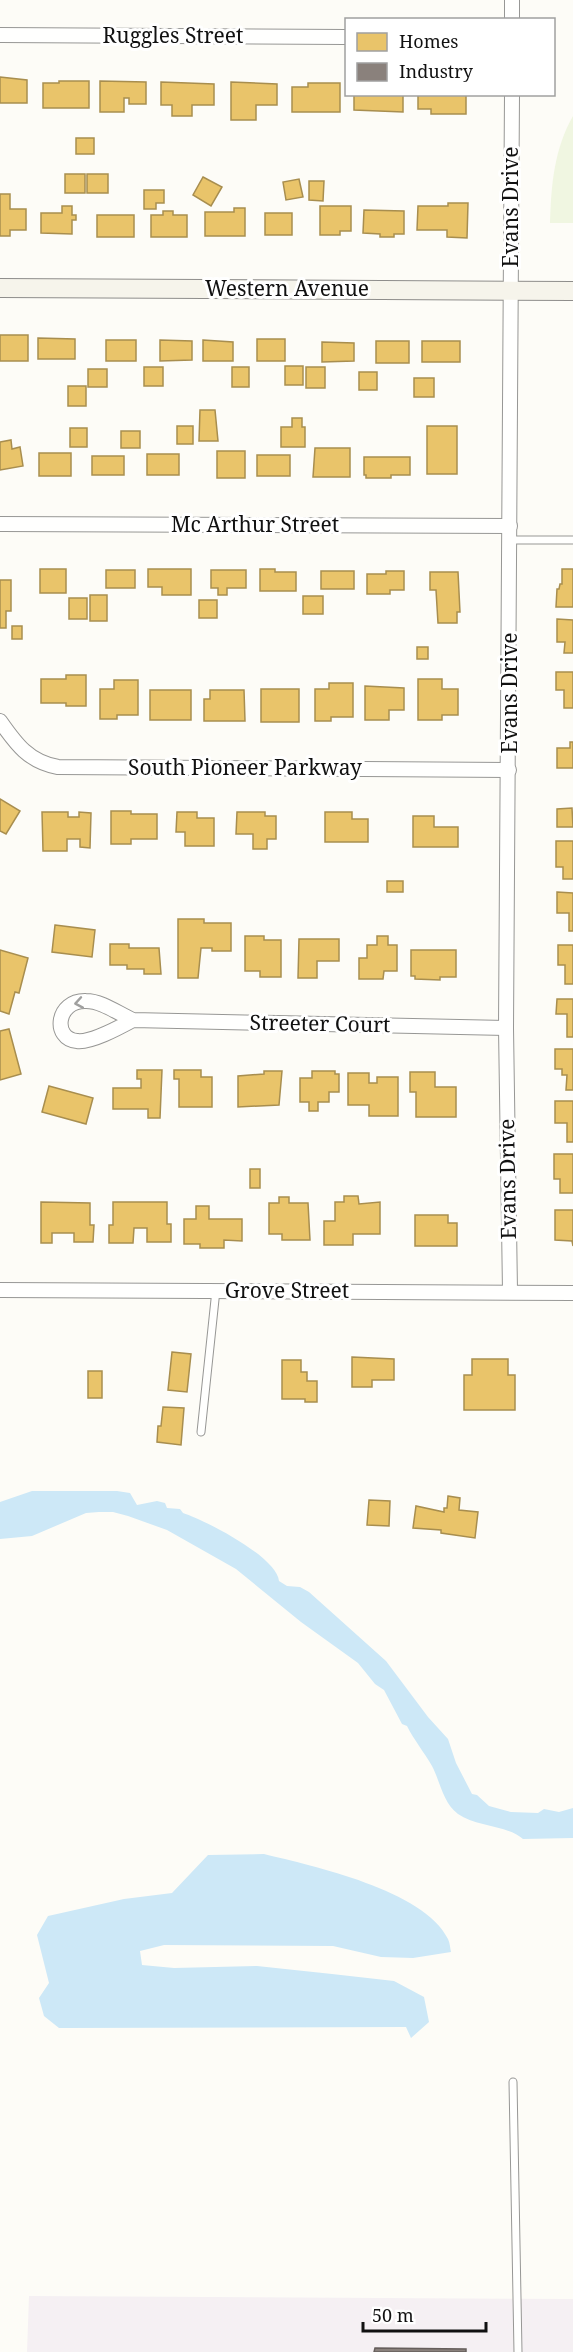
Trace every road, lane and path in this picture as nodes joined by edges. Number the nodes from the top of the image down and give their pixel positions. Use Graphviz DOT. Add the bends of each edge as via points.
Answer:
graph roads {
  1 [pos="512,0"];
  2 [pos="512,18"];
  3 [pos="0,35"];
  4 [pos="345,37"];
  5 [pos="512,96"];
  6 [pos="0,288"];
  7 [pos="511,290"];
  8 [pos="573,291"];
  9 [pos="0,524"];
  10 [pos="510,526"];
  11 [pos="510,540"];
  12 [pos="573,540"];
  13 [pos="0,721"];
  14 [pos="509,770"];
  15 [pos="133,1020"];
  16 [pos="506,1028"];
  17 [pos="0,1290"];
  18 [pos="216,1290"];
  19 [pos="510,1291"];
  20 [pos="573,1293"];
  21 [pos="201,1432"];
  22 [pos="513,2082"];
  23 [pos="518,2352"];
  1 -- 2 [label="street"];
  3 -- 4 [label="street, Ruggles Street"];
  5 -- 7 [label="street, Evans Drive"];
  6 -- 7 [label="street, Western Avenue"];
  7 -- 8 [label="street, Western Avenue"];
  7 -- 10 [label="street, Evans Drive"];
  9 -- 10 [label="street, Mc Arthur Street"];
  10 -- 11 [label="street, Evans Drive"];
  11 -- 12 [label="lane"];
  11 -- 14 [label="street, Evans Drive"];
  13 -- 14 [label="street, South Pioneer Parkway" via="27,754 58,767"];
  14 -- 16 [label="street, Evans Drive"];
  15 -- 15 [label="street, Streeter Court, one-way" via="88,1000 66,1006 61,1023 68,1038 77,1041 105,1034"];
  15 -- 16 [label="street, Streeter Court"];
  16 -- 19 [label="street, Evans Drive"];
  17 -- 18 [label="street, Grove Street"];
  18 -- 19 [label="street, Grove Street"];
  18 -- 21 [label="lane"];
  19 -- 20 [label="street, Grove Street"];
  22 -- 23 [label="lane"];
}
